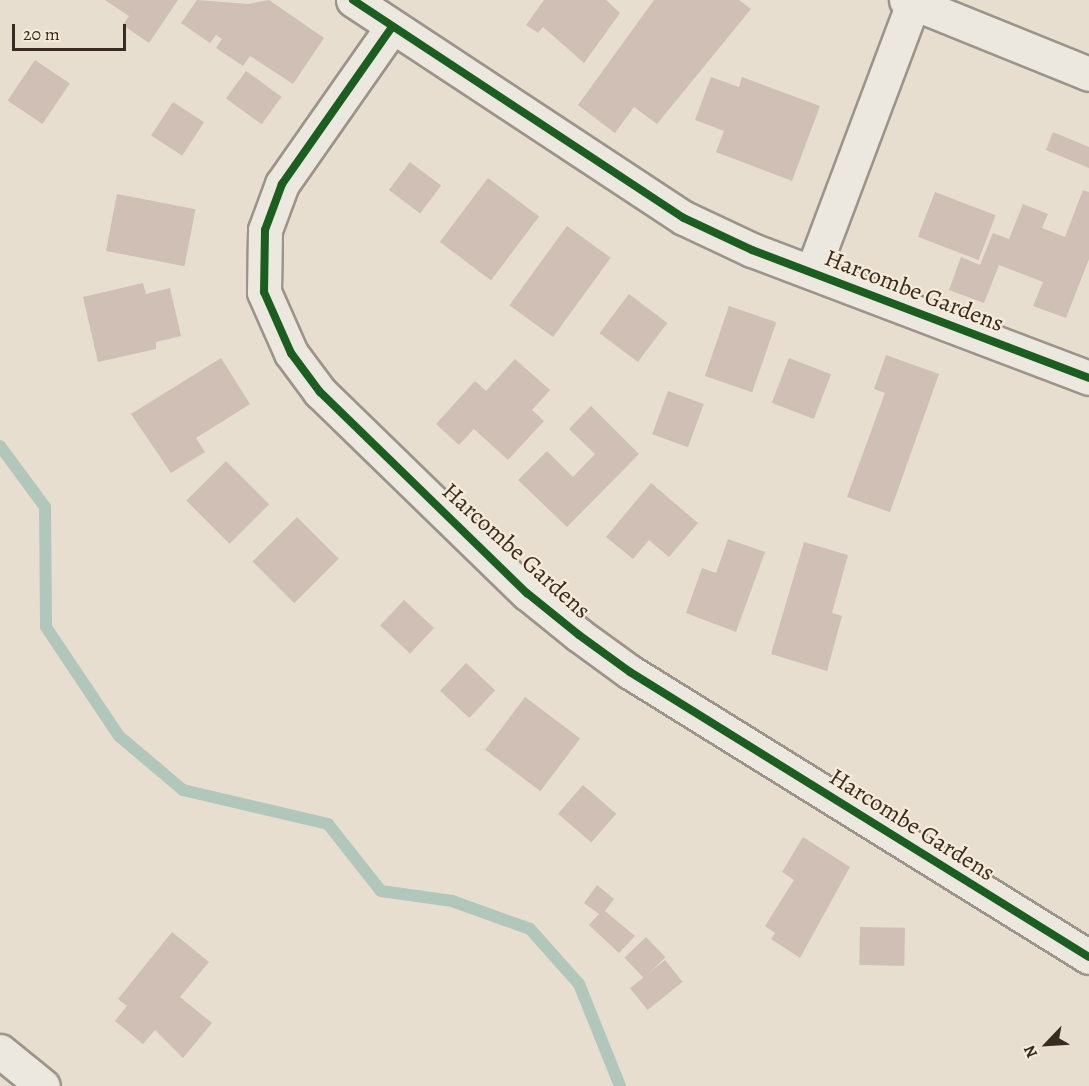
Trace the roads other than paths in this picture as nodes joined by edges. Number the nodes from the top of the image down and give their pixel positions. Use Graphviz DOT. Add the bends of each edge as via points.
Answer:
graph roads {
  1 [pos="352,0"];
  2 [pos="909,2"];
  3 [pos="392,27"];
  4 [pos="1089,74"];
  5 [pos="812,272"];
  6 [pos="1089,378"];
  7 [pos="1089,957"];
  8 [pos="0,1051"];
  9 [pos="44,1086"];
  1 -- 3 [label="street, Harcombe Gardens"];
  2 -- 4 [label="street"];
  2 -- 5 [label="street, Harcombe Gardens"];
  3 -- 5 [label="street, Harcombe Gardens" via="684,218"];
  3 -- 7 [label="street, Harcombe Gardens" via="282,184 265,230 264,292 297,361 320,392 519,585 579,635 639,678"];
  5 -- 6 [label="street, Harcombe Gardens"];
  8 -- 9 [label="street"];
}
